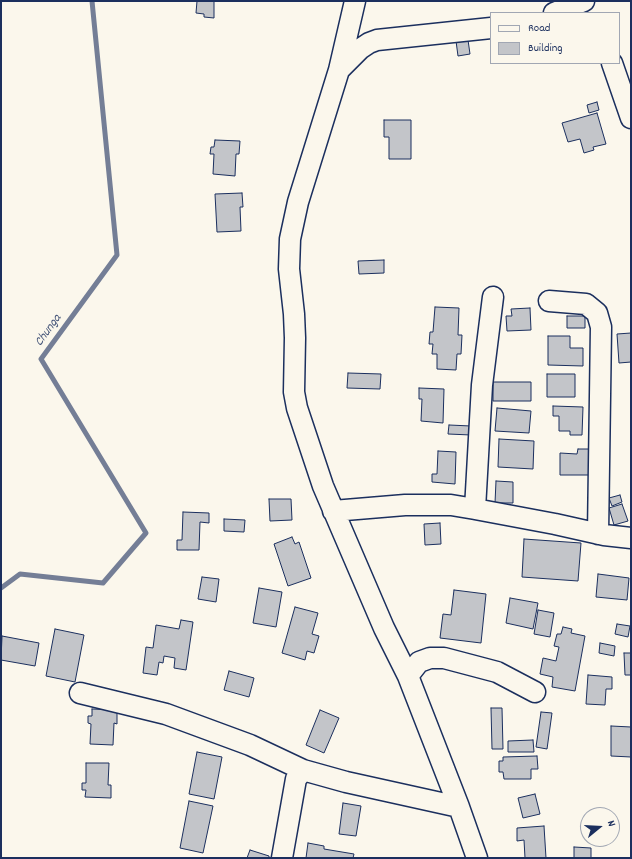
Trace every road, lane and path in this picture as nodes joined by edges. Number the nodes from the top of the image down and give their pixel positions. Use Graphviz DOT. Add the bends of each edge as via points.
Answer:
graph roads {
  1 [pos="355,1"];
  2 [pos="586,6"];
  3 [pos="559,12"];
  4 [pos="490,28"];
  5 [pos="612,64"];
  6 [pos="339,70"];
  7 [pos="631,118"];
  8 [pos="493,296"];
  9 [pos="549,301"];
  10 [pos="476,509"];
  11 [pos="333,511"];
  12 [pos="598,534"];
  13 [pos="631,538"];
  14 [pos="408,676"];
  15 [pos="535,692"];
  16 [pos="80,693"];
  17 [pos="303,770"];
  18 [pos="459,807"];
  19 [pos="282,858"];
  20 [pos="477,858"];
  1 -- 6 [label="street"];
  2 -- 3 [label="street"];
  4 -- 6 [label="street" via="377,40 360,49"];
  5 -- 7 [label="street"];
  6 -- 11 [label="street" via="298,202 290,240 289,269 294,314 294,392 297,408"];
  8 -- 10 [label="street" via="482,385"];
  9 -- 12 [label="street" via="586,304 597,313 601,327"];
  10 -- 11 [label="street" via="451,505 405,505"];
  10 -- 12 [label="street"];
  11 -- 14 [label="street"];
  12 -- 13 [label="street"];
  14 -- 15 [label="street" via="419,662 430,658 444,658 497,672"];
  14 -- 18 [label="street"];
  16 -- 17 [label="street" via="166,714 250,745"];
  17 -- 18 [label="street"];
  17 -- 19 [label="street" via="296,779"];
  18 -- 20 [label="street"];
}
